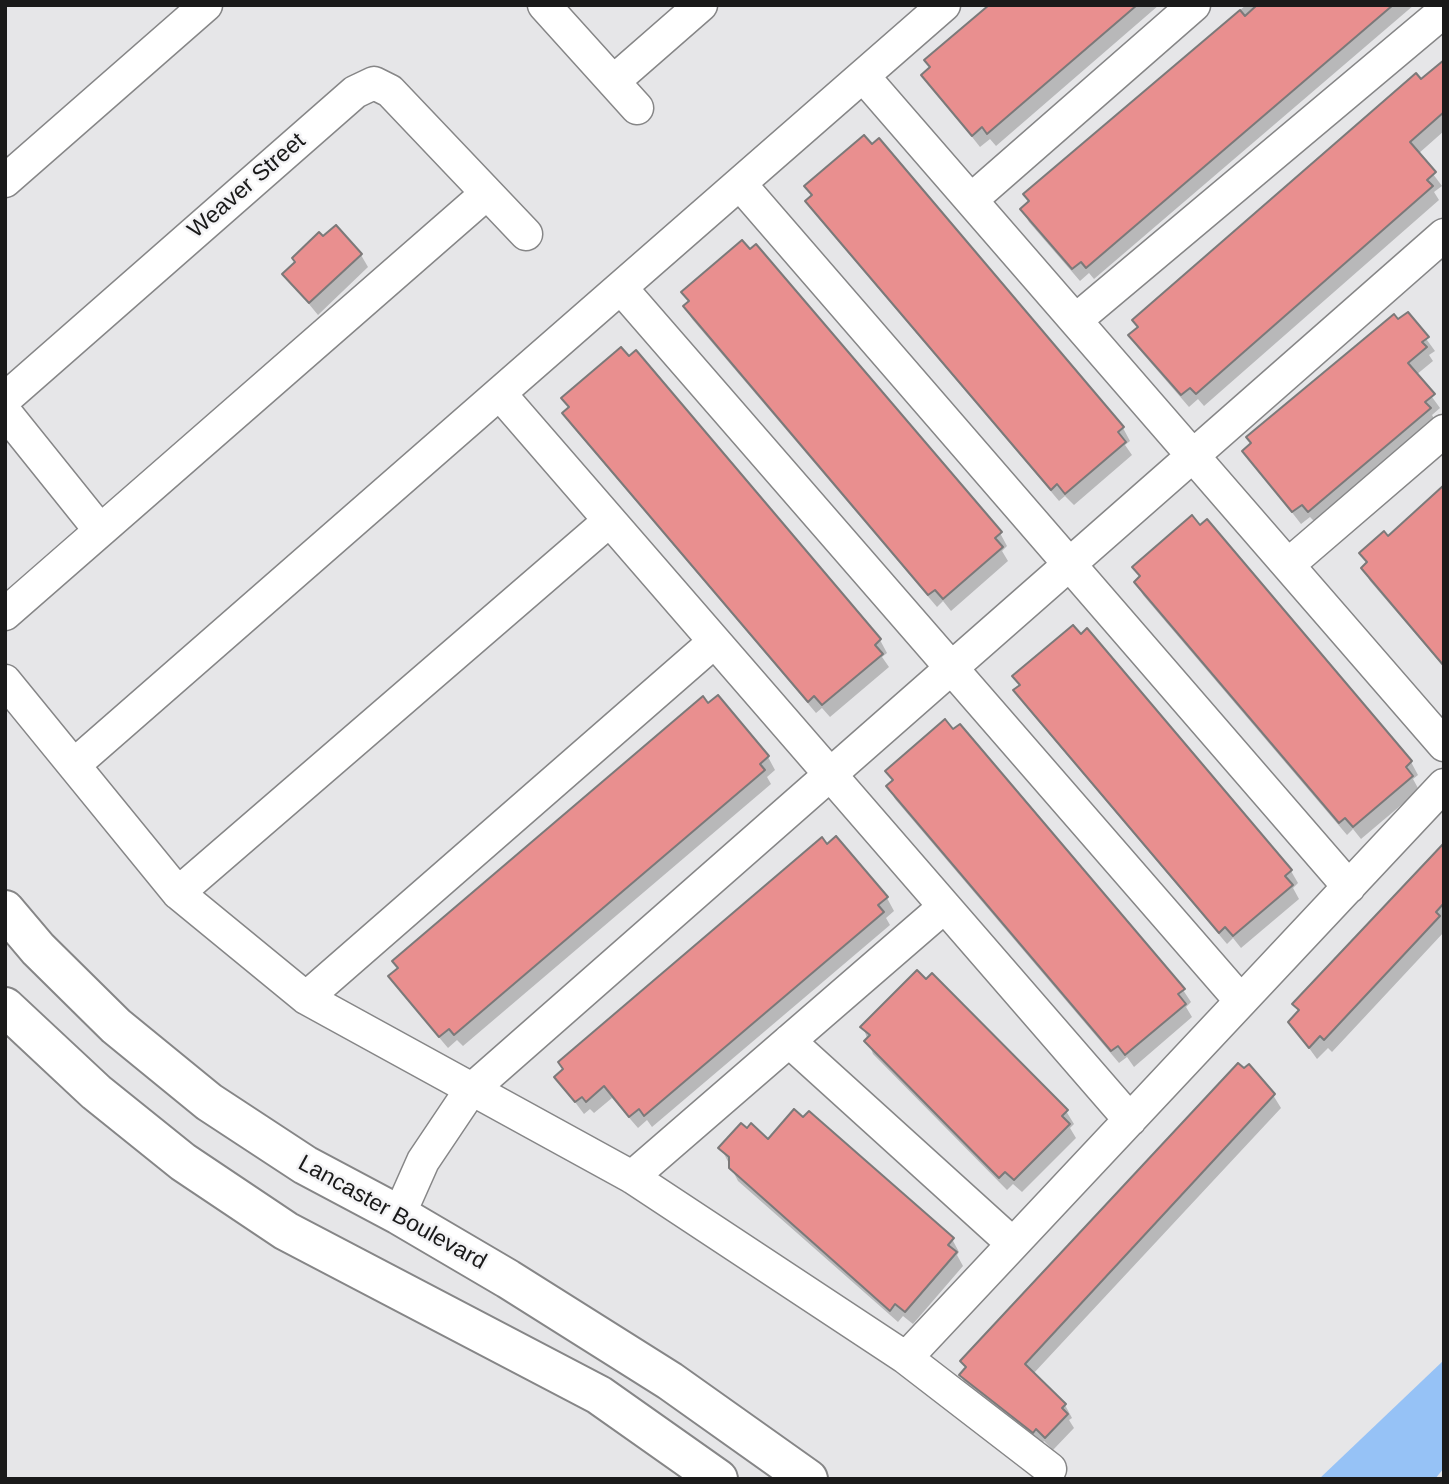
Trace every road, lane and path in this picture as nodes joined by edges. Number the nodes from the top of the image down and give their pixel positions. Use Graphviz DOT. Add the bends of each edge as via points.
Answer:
graph roads {
  1 [pos="206,5"];
  2 [pos="544,5"];
  3 [pos="701,5"];
  4 [pos="944,5"];
  5 [pos="1195,5"];
  6 [pos="1444,11"];
  7 [pos="863,76"];
  8 [pos="614,81"];
  9 [pos="636,108"];
  10 [pos="5,181"];
  11 [pos="740,184"];
  12 [pos="486,194"];
  13 [pos="971,200"];
  14 [pos="526,234"];
  15 [pos="1444,235"];
  16 [pos="621,288"];
  17 [pos="1076,320"];
  18 [pos="500,394"];
  19 [pos="5,399"];
  20 [pos="5,412"];
  21 [pos="1444,431"];
  22 [pos="1193,455"];
  23 [pos="609,521"];
  24 [pos="99,528"];
  25 [pos="1070,564"];
  26 [pos="1288,565"];
  27 [pos="5,614"];
  28 [pos="714,642"];
  29 [pos="952,668"];
  30 [pos="5,681"];
  31 [pos="1444,745"];
  32 [pos="74,765"];
  33 [pos="830,775"];
  34 [pos="1444,785"];
  35 [pos="1349,887"];
  36 [pos="178,893"];
  37 [pos="944,906"];
  38 [pos="5,910"];
  39 [pos="306,998"];
  40 [pos="1241,1002"];
  41 [pos="5,1007"];
  42 [pos="789,1041"];
  43 [pos="470,1091"];
  44 [pos="1130,1120"];
  45 [pos="632,1177"];
  46 [pos="399,1215"];
  47 [pos="1013,1244"];
  48 [pos="906,1358"];
  49 [pos="1050,1469"];
  50 [pos="718,1479"];
  51 [pos="808,1479"];
  1 -- 10 [label="street"];
  2 -- 8 [label="street"];
  3 -- 8 [label="street"];
  4 -- 7 [label="street"];
  5 -- 13 [label="street"];
  6 -- 17 [label="street"];
  7 -- 11 [label="street"];
  7 -- 13 [label="street"];
  8 -- 9 [label="street"];
  11 -- 16 [label="street"];
  11 -- 25 [label="street"];
  12 -- 14 [label="street, Weaver Street"];
  12 -- 19 [label="street, Weaver Street" via="390,91 374,83 355,92"];
  12 -- 24 [label="street"];
  13 -- 17 [label="street"];
  15 -- 22 [label="street"];
  16 -- 18 [label="street"];
  16 -- 29 [label="street"];
  17 -- 22 [label="street"];
  18 -- 23 [label="street"];
  18 -- 32 [label="street"];
  20 -- 24 [label="street"];
  21 -- 26 [label="street"];
  22 -- 25 [label="street"];
  22 -- 26 [label="street"];
  23 -- 28 [label="street"];
  23 -- 36 [label="street"];
  24 -- 27 [label="street"];
  25 -- 29 [label="street"];
  25 -- 35 [label="street"];
  26 -- 31 [label="street"];
  28 -- 33 [label="street"];
  28 -- 39 [label="street"];
  29 -- 33 [label="street"];
  29 -- 40 [label="street"];
  30 -- 32 [label="street"];
  32 -- 36 [label="street"];
  33 -- 37 [label="street"];
  33 -- 43 [label="street"];
  34 -- 35 [label="street"];
  35 -- 40 [label="street"];
  36 -- 39 [label="street"];
  37 -- 42 [label="street"];
  37 -- 44 [label="street"];
  38 -- 46 [label="main road, Lancaster Boulevard" via="116,1026 209,1102 305,1165"];
  39 -- 43 [label="street"];
  40 -- 44 [label="street"];
  41 -- 50 [label="main road" via="96,1092 183,1162 286,1231 599,1395"];
  42 -- 45 [label="street"];
  42 -- 47 [label="street"];
  43 -- 45 [label="street"];
  43 -- 46 [label="street" via="423,1161"];
  44 -- 47 [label="street"];
  45 -- 48 [label="street"];
  46 -- 51 [label="main road, Lancaster Boulevard" via="670,1381"];
  47 -- 48 [label="street"];
  48 -- 49 [label="street"];
}
